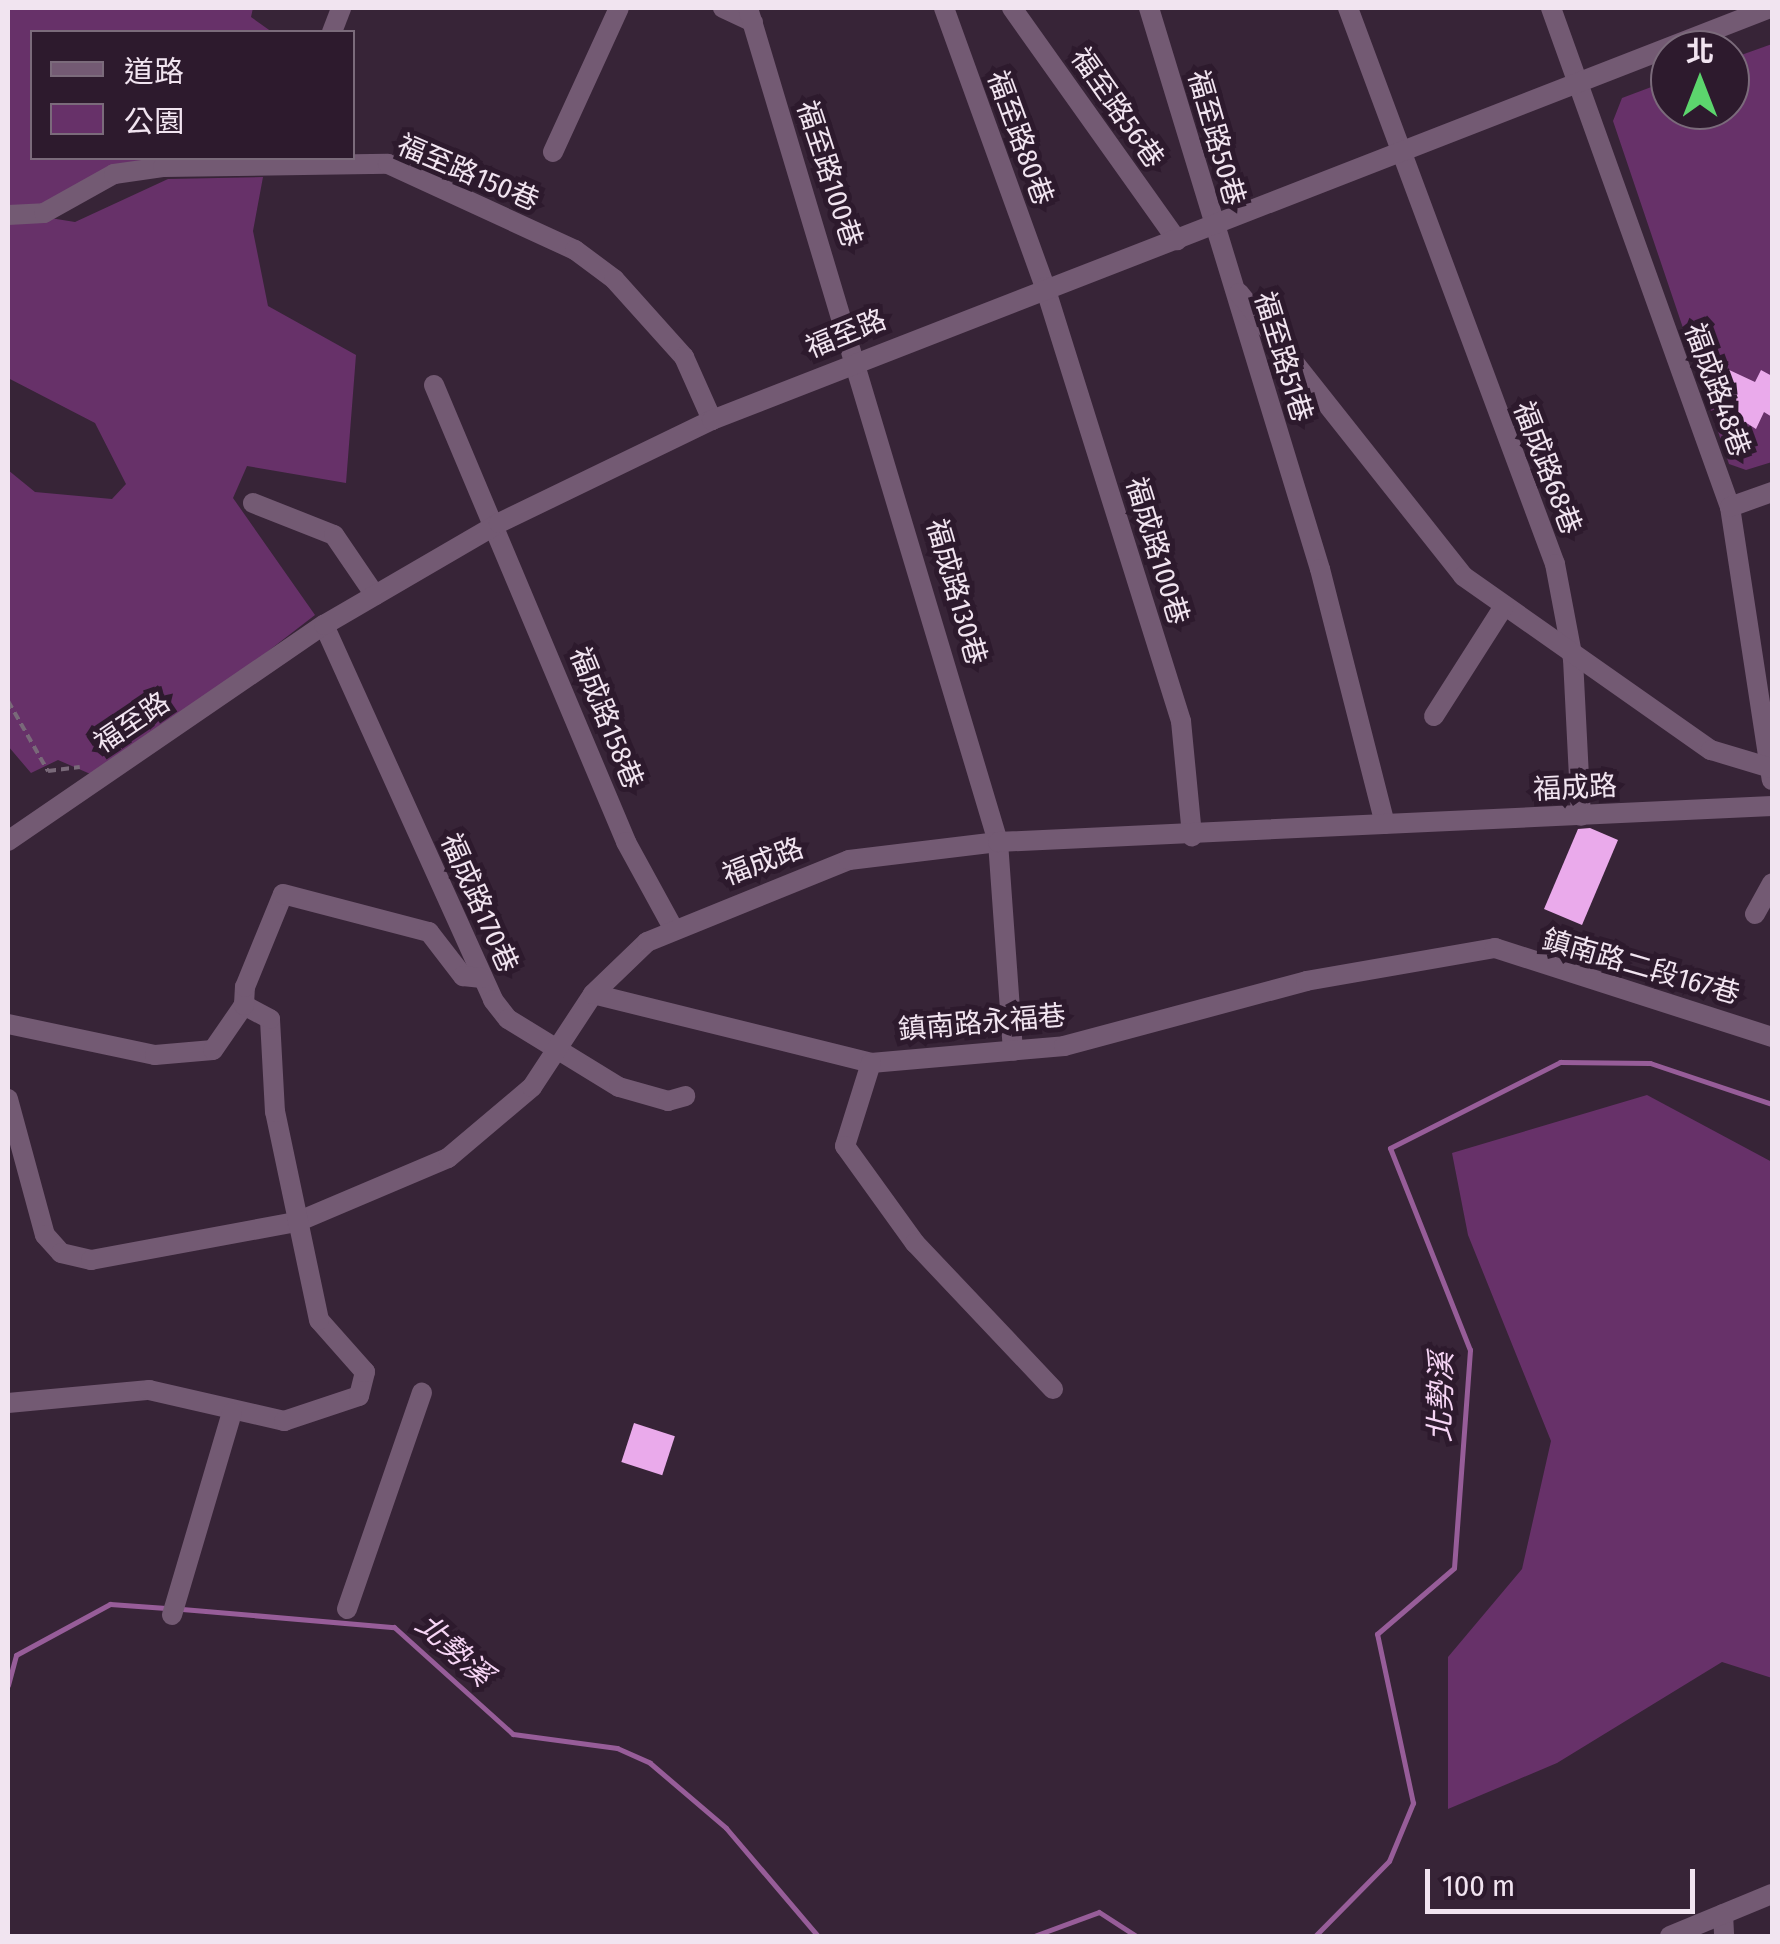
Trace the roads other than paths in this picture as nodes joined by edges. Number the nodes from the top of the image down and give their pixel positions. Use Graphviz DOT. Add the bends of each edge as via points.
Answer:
graph roads {
  1 [pos="620,8"];
  2 [pos="723,8"];
  3 [pos="944,8"];
  4 [pos="1012,8"];
  5 [pos="1149,8"];
  6 [pos="1348,8"];
  7 [pos="1552,8"];
  8 [pos="1770,8"];
  9 [pos="1740,13"];
  10 [pos="751,15"];
  11 [pos="1578,88"];
  12 [pos="553,152"];
  13 [pos="1398,154"];
  14 [pos="8,215"];
  15 [pos="1214,227"];
  16 [pos="1177,240"];
  17 [pos="1232,283"];
  18 [pos="1045,287"];
  19 [pos="860,357"];
  20 [pos="434,386"];
  21 [pos="712,420"];
  22 [pos="1772,492"];
  23 [pos="253,503"];
  24 [pos="1730,506"];
  25 [pos="498,523"];
  26 [pos="375,596"];
  27 [pos="1504,606"];
  28 [pos="324,625"];
  29 [pos="1573,658"];
  30 [pos="1434,716"];
  31 [pos="1771,768"];
  32 [pos="1772,780"];
  33 [pos="1772,806"];
  34 [pos="1581,816"];
  35 [pos="1386,824"];
  36 [pos="1192,836"];
  37 [pos="8,841"];
  38 [pos="998,842"];
  39 [pos="1772,883"];
  40 [pos="1755,914"];
  41 [pos="672,928"];
  42 [pos="1495,948"];
  43 [pos="482,978"];
  44 [pos="593,994"];
  45 [pos="244,1005"];
  46 [pos="8,1024"];
  47 [pos="1772,1037"];
  48 [pos="554,1048"];
  49 [pos="1013,1050"];
  50 [pos="872,1063"];
  51 [pos="684,1096"];
  52 [pos="8,1099"];
  53 [pos="298,1222"];
  54 [pos="1054,1389"];
  55 [pos="422,1393"];
  56 [pos="8,1403"];
  57 [pos="232,1412"];
  58 [pos="347,1609"];
  59 [pos="172,1614"];
  60 [pos="1772,1894"];
  61 [pos="1722,1914"];
  62 [pos="1670,1936"];
  63 [pos="1724,1936"];
  1 -- 12 [label="street"];
  2 -- 10 [label="street"];
  3 -- 18 [label="street, 福至路80巷"];
  4 -- 16 [label="street, 福至路56巷"];
  5 -- 15 [label="street, 福至路50巷"];
  6 -- 13 [label="street, 福成路68巷"];
  7 -- 11 [label="street, 福成路48巷"];
  8 -- 9 [label="street, 福至路"];
  9 -- 11 [label="street, 福至路"];
  10 -- 19 [label="street, 福至路100巷"];
  11 -- 13 [label="street, 福至路"];
  11 -- 24 [label="street, 福成路48巷"];
  13 -- 15 [label="street, 福至路"];
  13 -- 29 [label="street, 福成路68巷" via="1555,564"];
  14 -- 21 [label="street, 福至路150巷" via="44,213 114,174 163,167 388,164 575,250 614,279 684,357"];
  15 -- 16 [label="street, 福至路"];
  15 -- 17 [label="street, 福至路50巷"];
  16 -- 18 [label="street, 福至路"];
  17 -- 27 [label="street, 福至路51巷" via="1463,576"];
  17 -- 35 [label="street, 福至路51巷"];
  18 -- 19 [label="street, 福至路"];
  18 -- 36 [label="street, 福成路100巷" via="1181,721"];
  19 -- 21 [label="street, 福至路"];
  19 -- 38 [label="street, 福成路130巷"];
  20 -- 25 [label="street, 福成路158巷"];
  21 -- 25 [label="street, 福至路"];
  22 -- 24 [label="street"];
  23 -- 26 [label="street" via="334,535"];
  24 -- 31 [label="street, 福成路48巷"];
  25 -- 26 [label="street, 福至路"];
  25 -- 41 [label="street, 福成路158巷" via="626,842"];
  26 -- 28 [label="street, 福至路"];
  27 -- 29 [label="street, 福至路51巷"];
  27 -- 30 [label="street"];
  28 -- 37 [label="street, 福至路"];
  28 -- 43 [label="street, 福成路170巷"];
  29 -- 31 [label="street, 福至路51巷" via="1711,750"];
  29 -- 34 [label="street, 福成路68巷"];
  31 -- 32 [label="street, 福成路48巷"];
  33 -- 34 [label="street, 福成路"];
  34 -- 35 [label="street, 福成路"];
  35 -- 36 [label="street, 福成路"];
  36 -- 38 [label="street, 福成路"];
  38 -- 41 [label="street, 福成路" via="848,860"];
  38 -- 49 [label="street, 福成路130巷"];
  39 -- 40 [label="street"];
  41 -- 44 [label="street, 福成路"];
  42 -- 47 [label="street, 鎮南路二段167巷"];
  42 -- 49 [label="street, 鎮南路永福巷" via="1306,980 1064,1046"];
  43 -- 45 [label="street" via="463,976 429,932 283,894"];
  43 -- 48 [label="street, 福成路170巷" via="508,1019"];
  44 -- 48 [label="street, 福成路"];
  44 -- 50 [label="street, 鎮南路永福巷"];
  45 -- 46 [label="street" via="212,1050 156,1055"];
  45 -- 53 [label="street" via="270,1019 275,1112"];
  48 -- 51 [label="street, 福成路170巷" via="645,1097"];
  48 -- 53 [label="street, 福成路" via="532,1087 474,1142"];
  49 -- 50 [label="street, 鎮南路永福巷"];
  50 -- 54 [label="street" via="845,1146 927,1257"];
  52 -- 53 [label="street, 福成路" via="34,1210 61,1254 91,1260"];
  53 -- 57 [label="street" via="319,1320 353,1350 366,1388 338,1408 284,1422"];
  55 -- 58 [label="street"];
  56 -- 57 [label="street" via="123,1388"];
  57 -- 59 [label="street"];
  60 -- 61 [label="street"];
  61 -- 62 [label="street"];
  61 -- 63 [label="street"];
}
